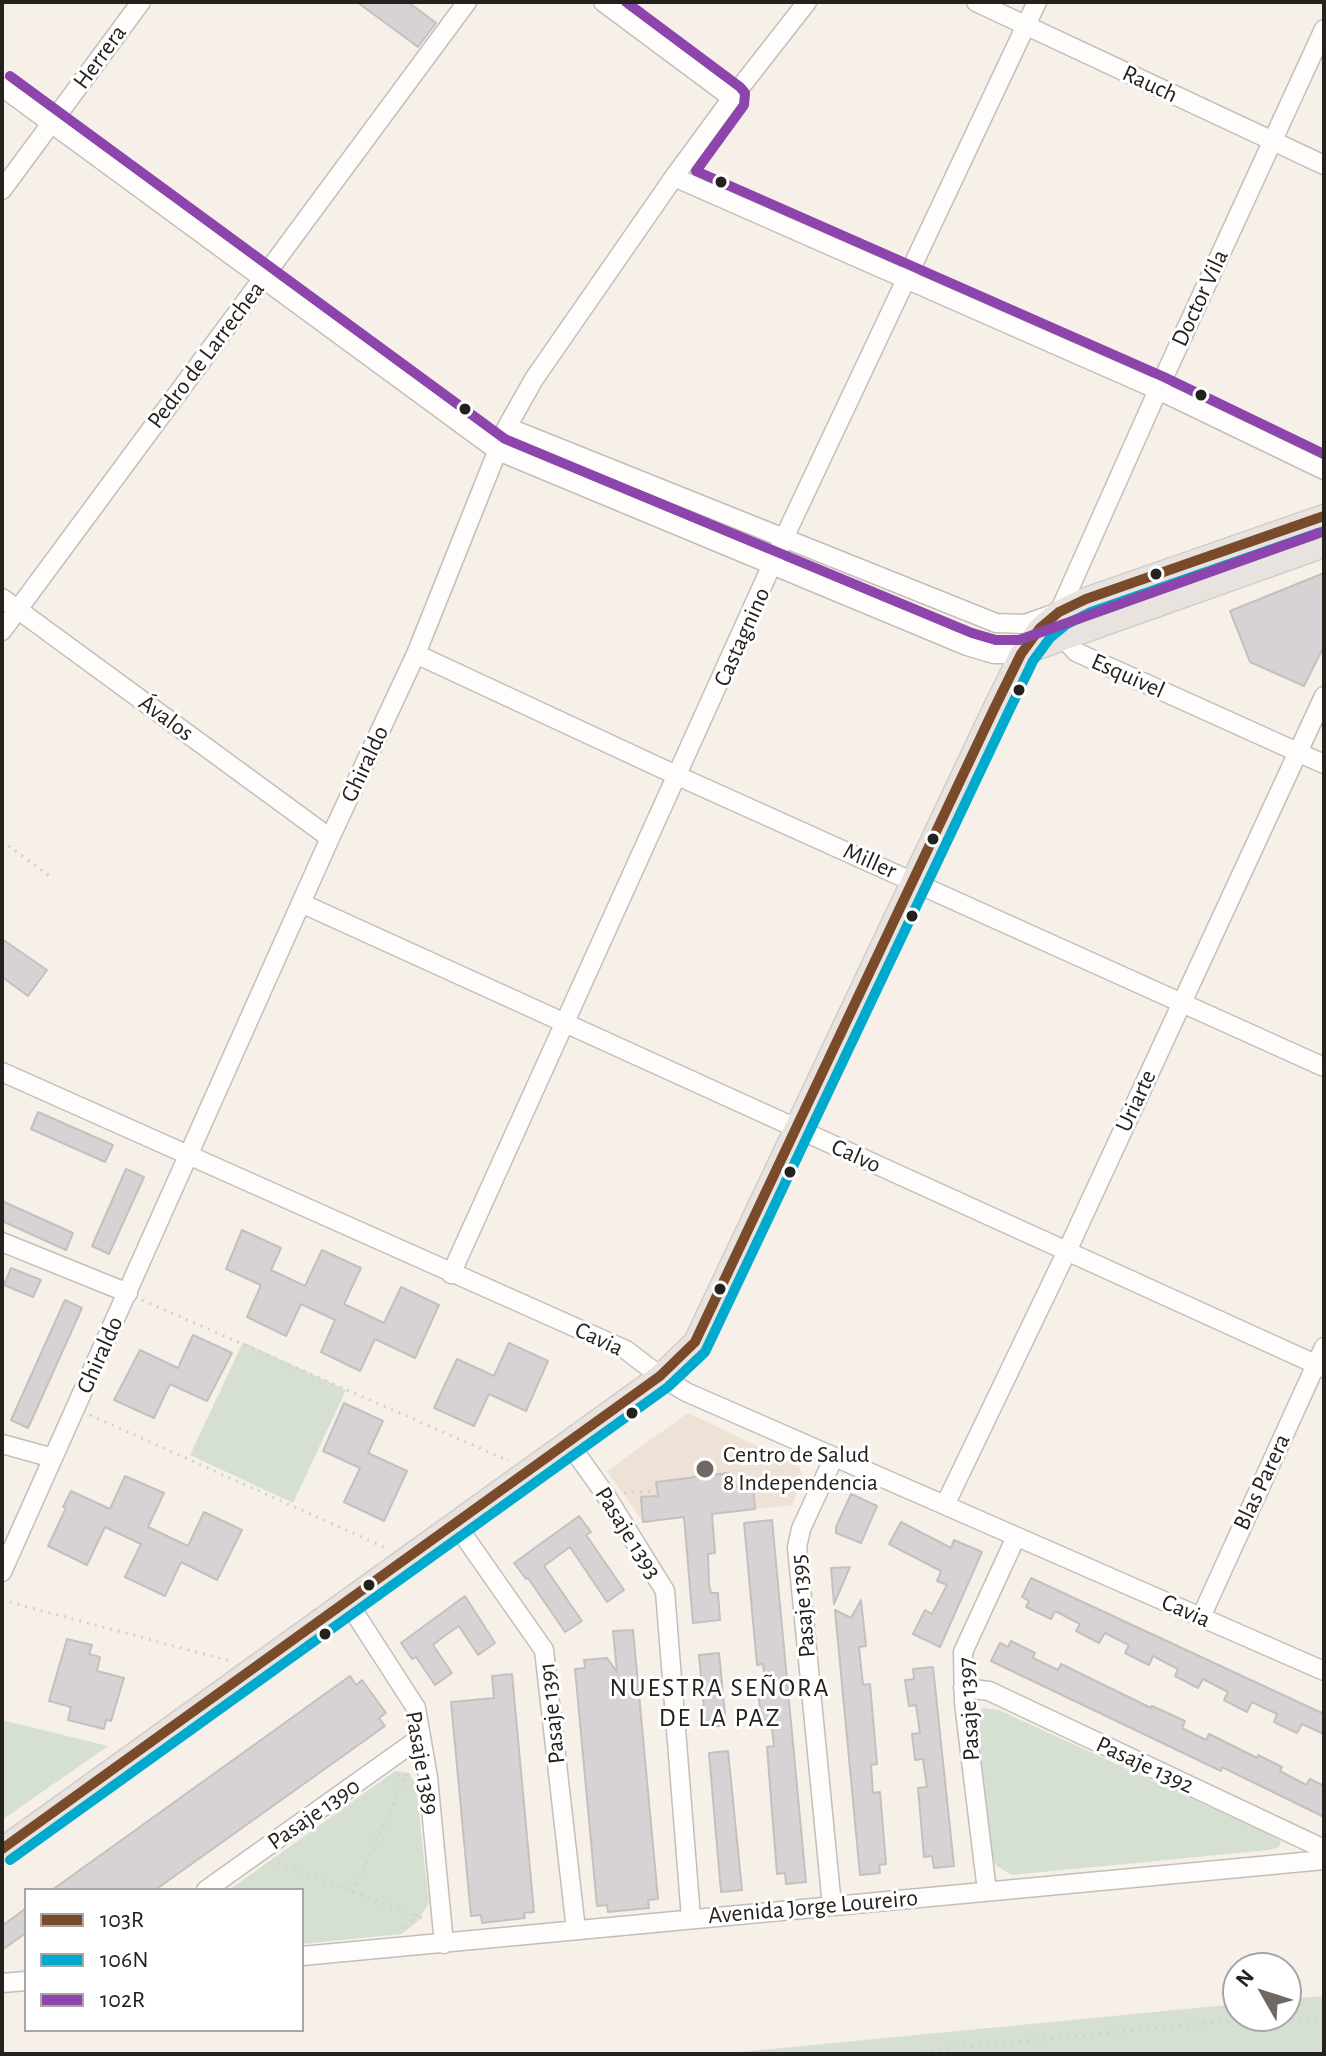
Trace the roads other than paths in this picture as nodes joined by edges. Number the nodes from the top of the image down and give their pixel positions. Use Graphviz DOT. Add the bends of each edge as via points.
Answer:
graph roads {
  1 [pos="141,2"];
  2 [pos="467,2"];
  3 [pos="603,2"];
  4 [pos="807,2"];
  5 [pos="976,2"];
  6 [pos="1037,2"];
  7 [pos="1027,26"];
  8 [pos="1324,29"];
  9 [pos="2,87"];
  10 [pos="732,98"];
  11 [pos="51,123"];
  12 [pos="1272,141"];
  13 [pos="1324,165"];
  14 [pos="674,177"];
  15 [pos="2,190"];
  16 [pos="263,278"];
  17 [pos="905,279"];
  18 [pos="1158,390"];
  19 [pos="507,427"];
  20 [pos="498,451"];
  21 [pos="1324,470"];
  22 [pos="1324,516"];
  23 [pos="784,538"];
  24 [pos="1324,546"];
  25 [pos="774,564"];
  26 [pos="10,604"];
  27 [pos="1059,612"];
  28 [pos="2,631"];
  29 [pos="1064,639"];
  30 [pos="416,654"];
  31 [pos="1021,654"];
  32 [pos="1324,696"];
  33 [pos="1297,752"];
  34 [pos="1324,764"];
  35 [pos="678,776"];
  36 [pos="330,838"];
  37 [pos="914,881"];
  38 [pos="301,903"];
  39 [pos="1182,1001"];
  40 [pos="565,1024"];
  41 [pos="1324,1067"];
  42 [pos="2,1072"];
  43 [pos="796,1129"];
  44 [pos="189,1158"];
  45 [pos="3,1246"];
  46 [pos="1067,1251"];
  47 [pos="451,1274"];
  48 [pos="128,1293"];
  49 [pos="1321,1360"];
  50 [pos="660,1376"];
  51 [pos="568,1442"];
  52 [pos="2,1444"];
  53 [pos="834,1457"];
  54 [pos="53,1458"];
  55 [pos="945,1505"];
  56 [pos="455,1523"];
  57 [pos="1016,1537"];
  58 [pos="2,1572"];
  59 [pos="347,1601"];
  60 [pos="1201,1617"];
  61 [pos="1324,1671"];
  62 [pos="963,1688"];
  63 [pos="421,1737"];
  64 [pos="2,1849"];
  65 [pos="1324,1849"];
  66 [pos="1324,1860"];
  67 [pos="209,1888"];
  68 [pos="987,1891"];
  69 [pos="832,1906"];
  70 [pos="691,1918"];
  71 [pos="576,1930"];
  72 [pos="443,1934"];
  73 [pos="304,1956"];
  74 [pos="24,1981"];
  75 [pos="2,1983"];
  1 -- 11 [label="street, Herrera"];
  2 -- 16 [label="street, Pedro de Larrechea"];
  3 -- 10 [label="street"];
  4 -- 10 [label="street, Ghiraldo"];
  5 -- 7 [label="street, Rauch"];
  6 -- 7 [label="street, Castagnino"];
  7 -- 12 [label="street, Rauch"];
  7 -- 17 [label="street, Castagnino"];
  8 -- 12 [label="street, Doctor Vila"];
  9 -- 11 [label="street"];
  10 -- 14 [label="street, Ghiraldo"];
  11 -- 15 [label="street, Herrera"];
  11 -- 16 [label="street"];
  12 -- 13 [label="street, Rauch"];
  12 -- 18 [label="street, Doctor Vila"];
  14 -- 17 [label="street"];
  14 -- 19 [label="street, Ghiraldo" via="534,379"];
  16 -- 20 [label="street"];
  16 -- 26 [label="street, Pedro de Larrechea"];
  17 -- 18 [label="street"];
  17 -- 23 [label="street, Castagnino"];
  18 -- 21 [label="street"];
  18 -- 27 [label="street, Doctor Vila"];
  19 -- 20 [label="street, Ghiraldo"];
  19 -- 23 [label="street"];
  20 -- 25 [label="street"];
  20 -- 30 [label="street, Ghiraldo"];
  22 -- 27 [label="main road"];
  23 -- 25 [label="street, Castagnino"];
  23 -- 27 [label="street" via="996,623 1025,624"];
  24 -- 29 [label="main road"];
  25 -- 31 [label="street" via="967,646"];
  25 -- 35 [label="street, Castagnino"];
  26 -- 28 [label="street, Pedro de Larrechea"];
  26 -- 36 [label="street, Ávalos"];
  27 -- 29 [label="street, Esquivel"];
  27 -- 31 [label="main road"];
  29 -- 31 [label="main road"];
  29 -- 33 [label="street, Esquivel" via="1076,652"];
  30 -- 35 [label="street, Miller"];
  30 -- 36 [label="street, Ghiraldo"];
  31 -- 37 [label="main road"];
  32 -- 33 [label="street, Uriarte"];
  33 -- 34 [label="street, Esquivel"];
  33 -- 39 [label="street, Uriarte"];
  35 -- 37 [label="street, Miller"];
  35 -- 40 [label="street, Castagnino"];
  36 -- 38 [label="street, Ghiraldo"];
  37 -- 39 [label="street, Miller"];
  37 -- 43 [label="main road"];
  38 -- 40 [label="street, Calvo"];
  38 -- 44 [label="street, Ghiraldo"];
  39 -- 41 [label="street, Miller"];
  39 -- 46 [label="street, Uriarte"];
  40 -- 43 [label="street, Calvo"];
  40 -- 47 [label="street, Castagnino"];
  42 -- 44 [label="street, Cavia"];
  43 -- 46 [label="street, Calvo"];
  43 -- 50 [label="main road" via="695,1342"];
  44 -- 47 [label="street, Cavia"];
  44 -- 48 [label="street, Ghiraldo"];
  45 -- 48 [label="street"];
  46 -- 49 [label="street, Calvo"];
  46 -- 55 [label="street, Uriarte"];
  47 -- 50 [label="street, Cavia" via="626,1350"];
  48 -- 54 [label="street, Ghiraldo"];
  49 -- 60 [label="street, Blas Parera"];
  50 -- 51 [label="main road"];
  50 -- 53 [label="street, Cavia"];
  51 -- 56 [label="main road"];
  51 -- 70 [label="street, Pasaje 1393" via="665,1591"];
  52 -- 54 [label="street"];
  53 -- 55 [label="street, Cavia"];
  53 -- 69 [label="street, Pasaje 1395" via="797,1547"];
  54 -- 58 [label="street, Ghiraldo"];
  55 -- 57 [label="street, Cavia"];
  56 -- 59 [label="main road"];
  56 -- 71 [label="street, Pasaje 1391" via="544,1650"];
  57 -- 60 [label="street, Cavia"];
  57 -- 62 [label="street, Pasaje 1397" via="963,1652"];
  59 -- 63 [label="street, Pasaje 1389" via="416,1708"];
  59 -- 64 [label="main road"];
  60 -- 61 [label="street, Cavia"];
  62 -- 65 [label="street, Pasaje 1392" via="989,1691"];
  62 -- 68 [label="street, Pasaje 1397"];
  63 -- 67 [label="street, Pasaje 1390"];
  63 -- 72 [label="street, Pasaje 1389"];
  66 -- 68 [label="street, Avenida Jorge Loureiro"];
  68 -- 69 [label="street, Avenida Jorge Loureiro"];
  69 -- 70 [label="street, Avenida Jorge Loureiro"];
  70 -- 71 [label="street, Avenida Jorge Loureiro"];
  71 -- 72 [label="street, Avenida Jorge Loureiro"];
  72 -- 73 [label="street, Avenida Jorge Loureiro"];
  74 -- 75 [label="street"];
}
